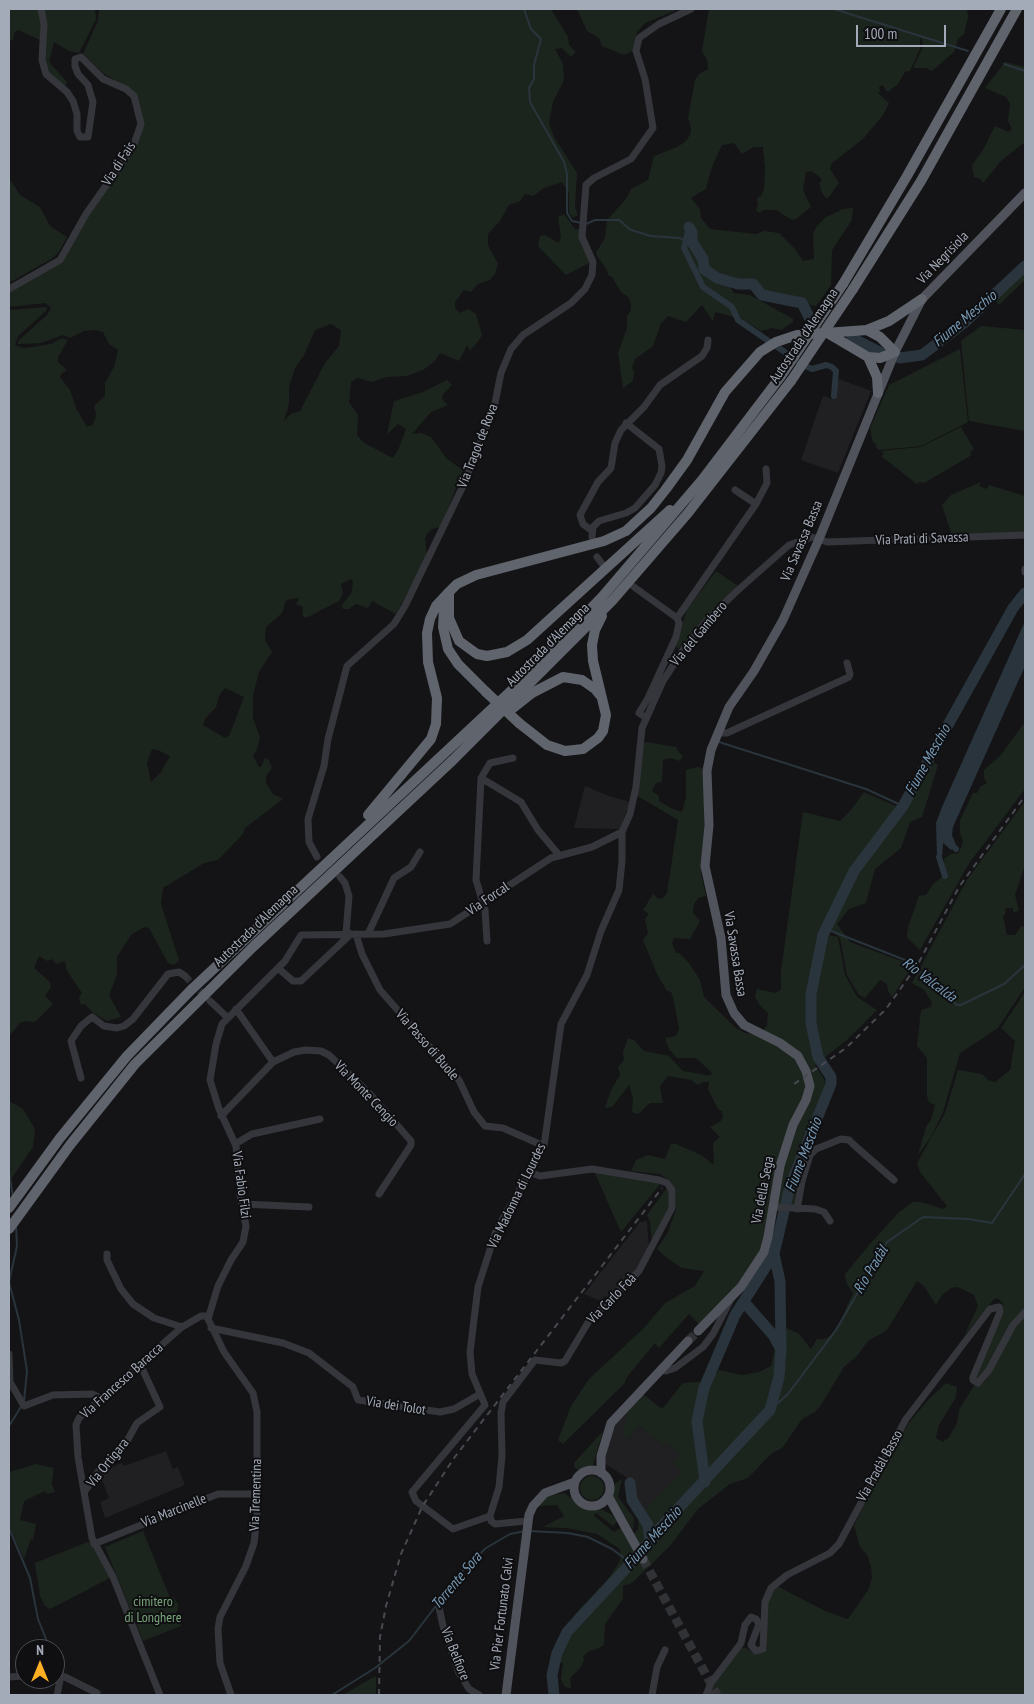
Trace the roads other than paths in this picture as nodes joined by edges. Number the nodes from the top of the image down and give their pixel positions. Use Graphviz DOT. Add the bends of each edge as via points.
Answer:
graph roads {
  1 [pos="41,9"];
  2 [pos="691,9"];
  3 [pos="1001,9"];
  4 [pos="1017,9"];
  5 [pos="1025,193"];
  6 [pos="9,289"];
  7 [pos="922,299"];
  8 [pos="867,330"];
  9 [pos="828,334"];
  10 [pos="708,340"];
  11 [pos="895,352"];
  12 [pos="868,357"];
  13 [pos="878,393"];
  14 [pos="626,423"];
  15 [pos="766,469"];
  16 [pos="702,480"];
  17 [pos="735,490"];
  18 [pos="756,504"];
  19 [pos="1025,535"];
  20 [pos="819,539"];
  21 [pos="597,556"];
  22 [pos="609,569"];
  23 [pos="634,587"];
  24 [pos="449,592"];
  25 [pos="612,601"];
  26 [pos="677,618"];
  27 [pos="847,662"];
  28 [pos="604,703"];
  29 [pos="646,718"];
  30 [pos="717,733"];
  31 [pos="513,758"];
  32 [pos="452,760"];
  33 [pos="480,778"];
  34 [pos="622,832"];
  35 [pos="336,852"];
  36 [pos="420,852"];
  37 [pos="559,855"];
  38 [pos="317,857"];
  39 [pos="340,877"];
  40 [pos="483,901"];
  41 [pos="351,934"];
  42 [pos="368,934"];
  43 [pos="486,941"];
  44 [pos="278,968"];
  45 [pos="185,976"];
  46 [pos="210,1001"];
  47 [pos="236,1009"];
  48 [pos="227,1017"];
  49 [pos="273,1062"];
  50 [pos="81,1078"];
  51 [pos="809,1082"];
  52 [pos="221,1116"];
  53 [pos="320,1119"];
  54 [pos="235,1144"];
  55 [pos="544,1146"];
  56 [pos="529,1172"];
  57 [pos="894,1180"];
  58 [pos="380,1194"];
  59 [pos="242,1204"];
  60 [pos="309,1207"];
  61 [pos="776,1207"];
  62 [pos="9,1208"];
  63 [pos="794,1209"];
  64 [pos="830,1222"];
  65 [pos="9,1229"];
  66 [pos="107,1254"];
  67 [pos="732,1297"];
  68 [pos="1025,1312"];
  69 [pos="208,1316"];
  70 [pos="182,1327"];
  71 [pos="211,1328"];
  72 [pos="698,1331"];
  73 [pos="688,1341"];
  74 [pos="9,1354"];
  75 [pos="140,1364"];
  76 [pos="660,1370"];
  77 [pos="480,1394"];
  78 [pos="102,1399"];
  79 [pos="601,1456"];
  80 [pos="591,1471"];
  81 [pos="601,1473"];
  82 [pos="575,1482"];
  83 [pos="557,1488"];
  84 [pos="85,1491"];
  85 [pos="257,1494"];
  86 [pos="576,1496"];
  87 [pos="608,1496"];
  88 [pos="600,1504"];
  89 [pos="490,1516"];
  90 [pos="621,1520"];
  91 [pos="527,1523"];
  92 [pos="94,1544"];
  93 [pos="642,1557"];
  94 [pos="439,1607"];
  95 [pos="665,1650"];
  96 [pos="65,1678"];
  97 [pos="100,1694"];
  98 [pos="160,1695"];
  99 [pos="231,1695"];
  100 [pos="479,1695"];
  101 [pos="506,1695"];
  102 [pos="652,1695"];
  103 [pos="706,1695"];
  1 -- 6 [label="street, Via di Fais" via="44,24 42,60 46,74 73,101 80,137 88,136 93,102 88,85 78,74 75,58 81,57 103,79 134,96 140,124 133,147 86,214 60,260"];
  2 -- 38 [label="street, Via Tragol de Rova" via="639,38 636,51 645,80 653,128 631,159 586,185 582,237 593,268 588,282 571,303 522,335 511,349 501,373 494,408 463,486 405,606 394,624 347,666 308,819 309,842"];
  3 -- 16 [label="highway, Autostrada d'Alemagna, bridge" via="843,284 781,376"];
  4 -- 25 [label="highway, Autostrada d'Alemagna, bridge" via="921,180 791,381 688,513"];
  5 -- 7 [label="main road, Via Negrisiola"];
  7 -- 8 [label="highway" via="889,321"];
  7 -- 11 [label="main road, Via Negrisiola"];
  8 -- 9 [label="highway"];
  8 -- 11 [label="highway" via="880,337"];
  9 -- 12 [label="highway"];
  9 -- 24 [label="highway" via="815,332 786,338 768,346 751,361 725,392 687,460 666,489 626,531 604,541 476,575 457,584"];
  10 -- 14 [label="street" via="702,356 660,386"];
  11 -- 12 [label="highway" via="880,358"];
  11 -- 13 [label="main road, Via Savassa Bassa"];
  12 -- 13 [label="highway" via="877,378"];
  13 -- 20 [label="main road, Via Savassa Bassa"];
  14 -- 14 [label="street" via="659,449 662,466 659,479 635,508 599,521 592,534 580,515 598,482 611,468 615,443"];
  15 -- 18 [label="street" via="767,483"];
  16 -- 24 [label="highway" via="527,640 507,652 487,656 477,654 459,641 449,618"];
  16 -- 35 [label="highway, Autostrada d'Alemagna" via="602,597 511,691"];
  17 -- 18 [label="street"];
  18 -- 26 [label="street"];
  19 -- 20 [label="street, Via Prati di Savassa" via="827,542"];
  20 -- 29 [label="street, Via del Gambero" via="809,537 783,550 708,619 672,664"];
  20 -- 30 [label="main road, Via Savassa Bassa" via="782,620"];
  21 -- 22 [label="street"];
  23 -- 26 [label="street"];
  24 -- 28 [label="highway, bridge" via="442,616 448,649 486,692 547,745 565,751 591,745 603,731"];
  24 -- 35 [label="highway" via="436,606 427,633 428,662 437,698 436,724 431,739"];
  25 -- 28 [label="highway" via="598,623 592,646"];
  25 -- 32 [label="highway, Autostrada d'Alemagna"];
  26 -- 29 [label="street" via="676,637 639,713"];
  27 -- 30 [label="street" via="849,677 727,733"];
  28 -- 32 [label="highway" via="595,689 582,680 559,679 532,693 480,740"];
  29 -- 34 [label="street, Via del Gambero" via="642,728 636,787"];
  30 -- 51 [label="main road, Via Savassa Bassa" via="708,763 709,825 705,866 721,938 726,995 744,1025 798,1056"];
  31 -- 33 [label="street" via="490,763"];
  32 -- 65 [label="highway, Autostrada d'Alemagna" via="254,946 135,1064"];
  33 -- 37 [label="street" via="521,802"];
  33 -- 40 [label="street" via="476,880"];
  34 -- 37 [label="street, Via Forcal" via="592,847"];
  34 -- 55 [label="street, Via Madonna di Lourdes" via="619,890 587,975 561,1024"];
  35 -- 62 [label="highway, Autostrada d'Alemagna" via="190,990 127,1056 60,1138"];
  36 -- 42 [label="street" via="411,868 394,878"];
  37 -- 40 [label="street, Via Forcal"];
  39 -- 41 [label="street" via="348,896"];
  40 -- 42 [label="street, Via Forcal" via="450,924"];
  40 -- 43 [label="street"];
  41 -- 42 [label="street, Via Forcal"];
  41 -- 44 [label="street, Via Fabio Filzi" via="301,935"];
  41 -- 44 [label="street" via="301,981 293,981"];
  41 -- 55 [label="street, Via Passo di Buole" via="380,990 459,1080 474,1112 485,1126 503,1128"];
  44 -- 47 [label="street, Via Fabio Filzi"];
  45 -- 50 [label="street" via="179,972 168,974 124,1026 104,1026 92,1017 81,1026 71,1041"];
  46 -- 48 [label="street"];
  47 -- 48 [label="street, Via Fabio Filzi"];
  47 -- 49 [label="street"];
  48 -- 52 [label="street, Via Fabio Filzi" via="218,1033 210,1080"];
  49 -- 52 [label="street, Via Monte Cengio"];
  49 -- 58 [label="street, Via Monte Cengio" via="306,1050 330,1055 411,1141"];
  51 -- 61 [label="main road, Via della Sega" via="806,1100 782,1158"];
  52 -- 54 [label="street, Via Fabio Filzi"];
  53 -- 54 [label="street" via="252,1134"];
  54 -- 59 [label="street, Via Fabio Filzi"];
  55 -- 56 [label="street, Via Madonna di Lourdes"];
  56 -- 77 [label="street, Via Madonna di Lourdes" via="496,1231 478,1288 470,1352 472,1374"];
  56 -- 89 [label="street, Via Carlo Foà" via="540,1176 592,1169 659,1180 672,1190 672,1208 639,1271 589,1321 563,1363 535,1360 503,1402 499,1487"];
  57 -- 63 [label="street" via="849,1140 841,1139 816,1149 810,1155"];
  59 -- 60 [label="street"];
  59 -- 69 [label="street, Via Fabio Filzi" via="245,1236 222,1277"];
  61 -- 63 [label="street"];
  61 -- 67 [label="main road, Via della Sega" via="764,1252"];
  63 -- 64 [label="street" via="824,1212"];
  66 -- 70 [label="street" via="121,1289 133,1304 154,1318"];
  67 -- 72 [label="main road, Via della Sega"];
  67 -- 76 [label="street, Via della Sega" via="703,1347 675,1368"];
  68 -- 103 [label="street, Via Pradàl Basso" via="978,1383 973,1380 1000,1312 999,1307 990,1308 906,1419 839,1544 830,1553 787,1575 771,1588 765,1602 763,1649 756,1651 751,1645 759,1624 756,1618 751,1617 747,1620 740,1643"];
  69 -- 70 [label="street, Via Francesco Baracca" via="201,1316"];
  69 -- 71 [label="street"];
  70 -- 75 [label="street, Via Francesco Baracca"];
  71 -- 77 [label="street, Via dei Tolot" via="283,1343 309,1354 353,1387 358,1400 440,1412 454,1409"];
  71 -- 85 [label="street, Via Trementina" via="256,1399"];
  73 -- 76 [label="main road, Via della Sega"];
  74 -- 78 [label="street" via="10,1382 24,1406 53,1395 92,1394"];
  75 -- 78 [label="street, Via Francesco Baracca"];
  75 -- 84 [label="street, Via Ortigara" via="160,1407 137,1423 127,1442 100,1469"];
  76 -- 79 [label="main road, Via della Sega" via="611,1423"];
  77 -- 89 [label="street, Via Madonna di Lourdes" via="484,1407 414,1489 413,1496 453,1529"];
  78 -- 84 [label="street, Via Francesco Baracca" via="79,1418 76,1425"];
  79 -- 80 [label="main road, Via della Sega"];
  79 -- 81 [label="main road, Via della Sega"];
  80 -- 81 [label="main road"];
  80 -- 82 [label="main road" via="582,1474"];
  81 -- 87 [label="main road" via="608,1481"];
  82 -- 83 [label="main road"];
  82 -- 86 [label="main road"];
  83 -- 86 [label="main road"];
  83 -- 91 [label="main road" via="549,1490 539,1500"];
  84 -- 92 [label="street, Via Francesco Baracca"];
  85 -- 92 [label="street, Via Marcinelle" via="218,1494"];
  85 -- 99 [label="street, Via Trementina" via="254,1543 222,1612 218,1629 220,1663"];
  86 -- 88 [label="main road" via="584,1504"];
  87 -- 88 [label="main road"];
  87 -- 90 [label="main road"];
  88 -- 90 [label="main road"];
  89 -- 91 [label="street" via="490,1521 495,1524"];
  90 -- 93 [label="main road"];
  91 -- 101 [label="main road, Via Pier Fortunato Calvi"];
  92 -- 98 [label="street, Via Francesco Baracca" via="113,1577"];
  94 -- 100 [label="street, Via Belfiore" via="459,1673 469,1689"];
  95 -- 102 [label="street" via="657,1667"];
  96 -- 97 [label="street"];
}
